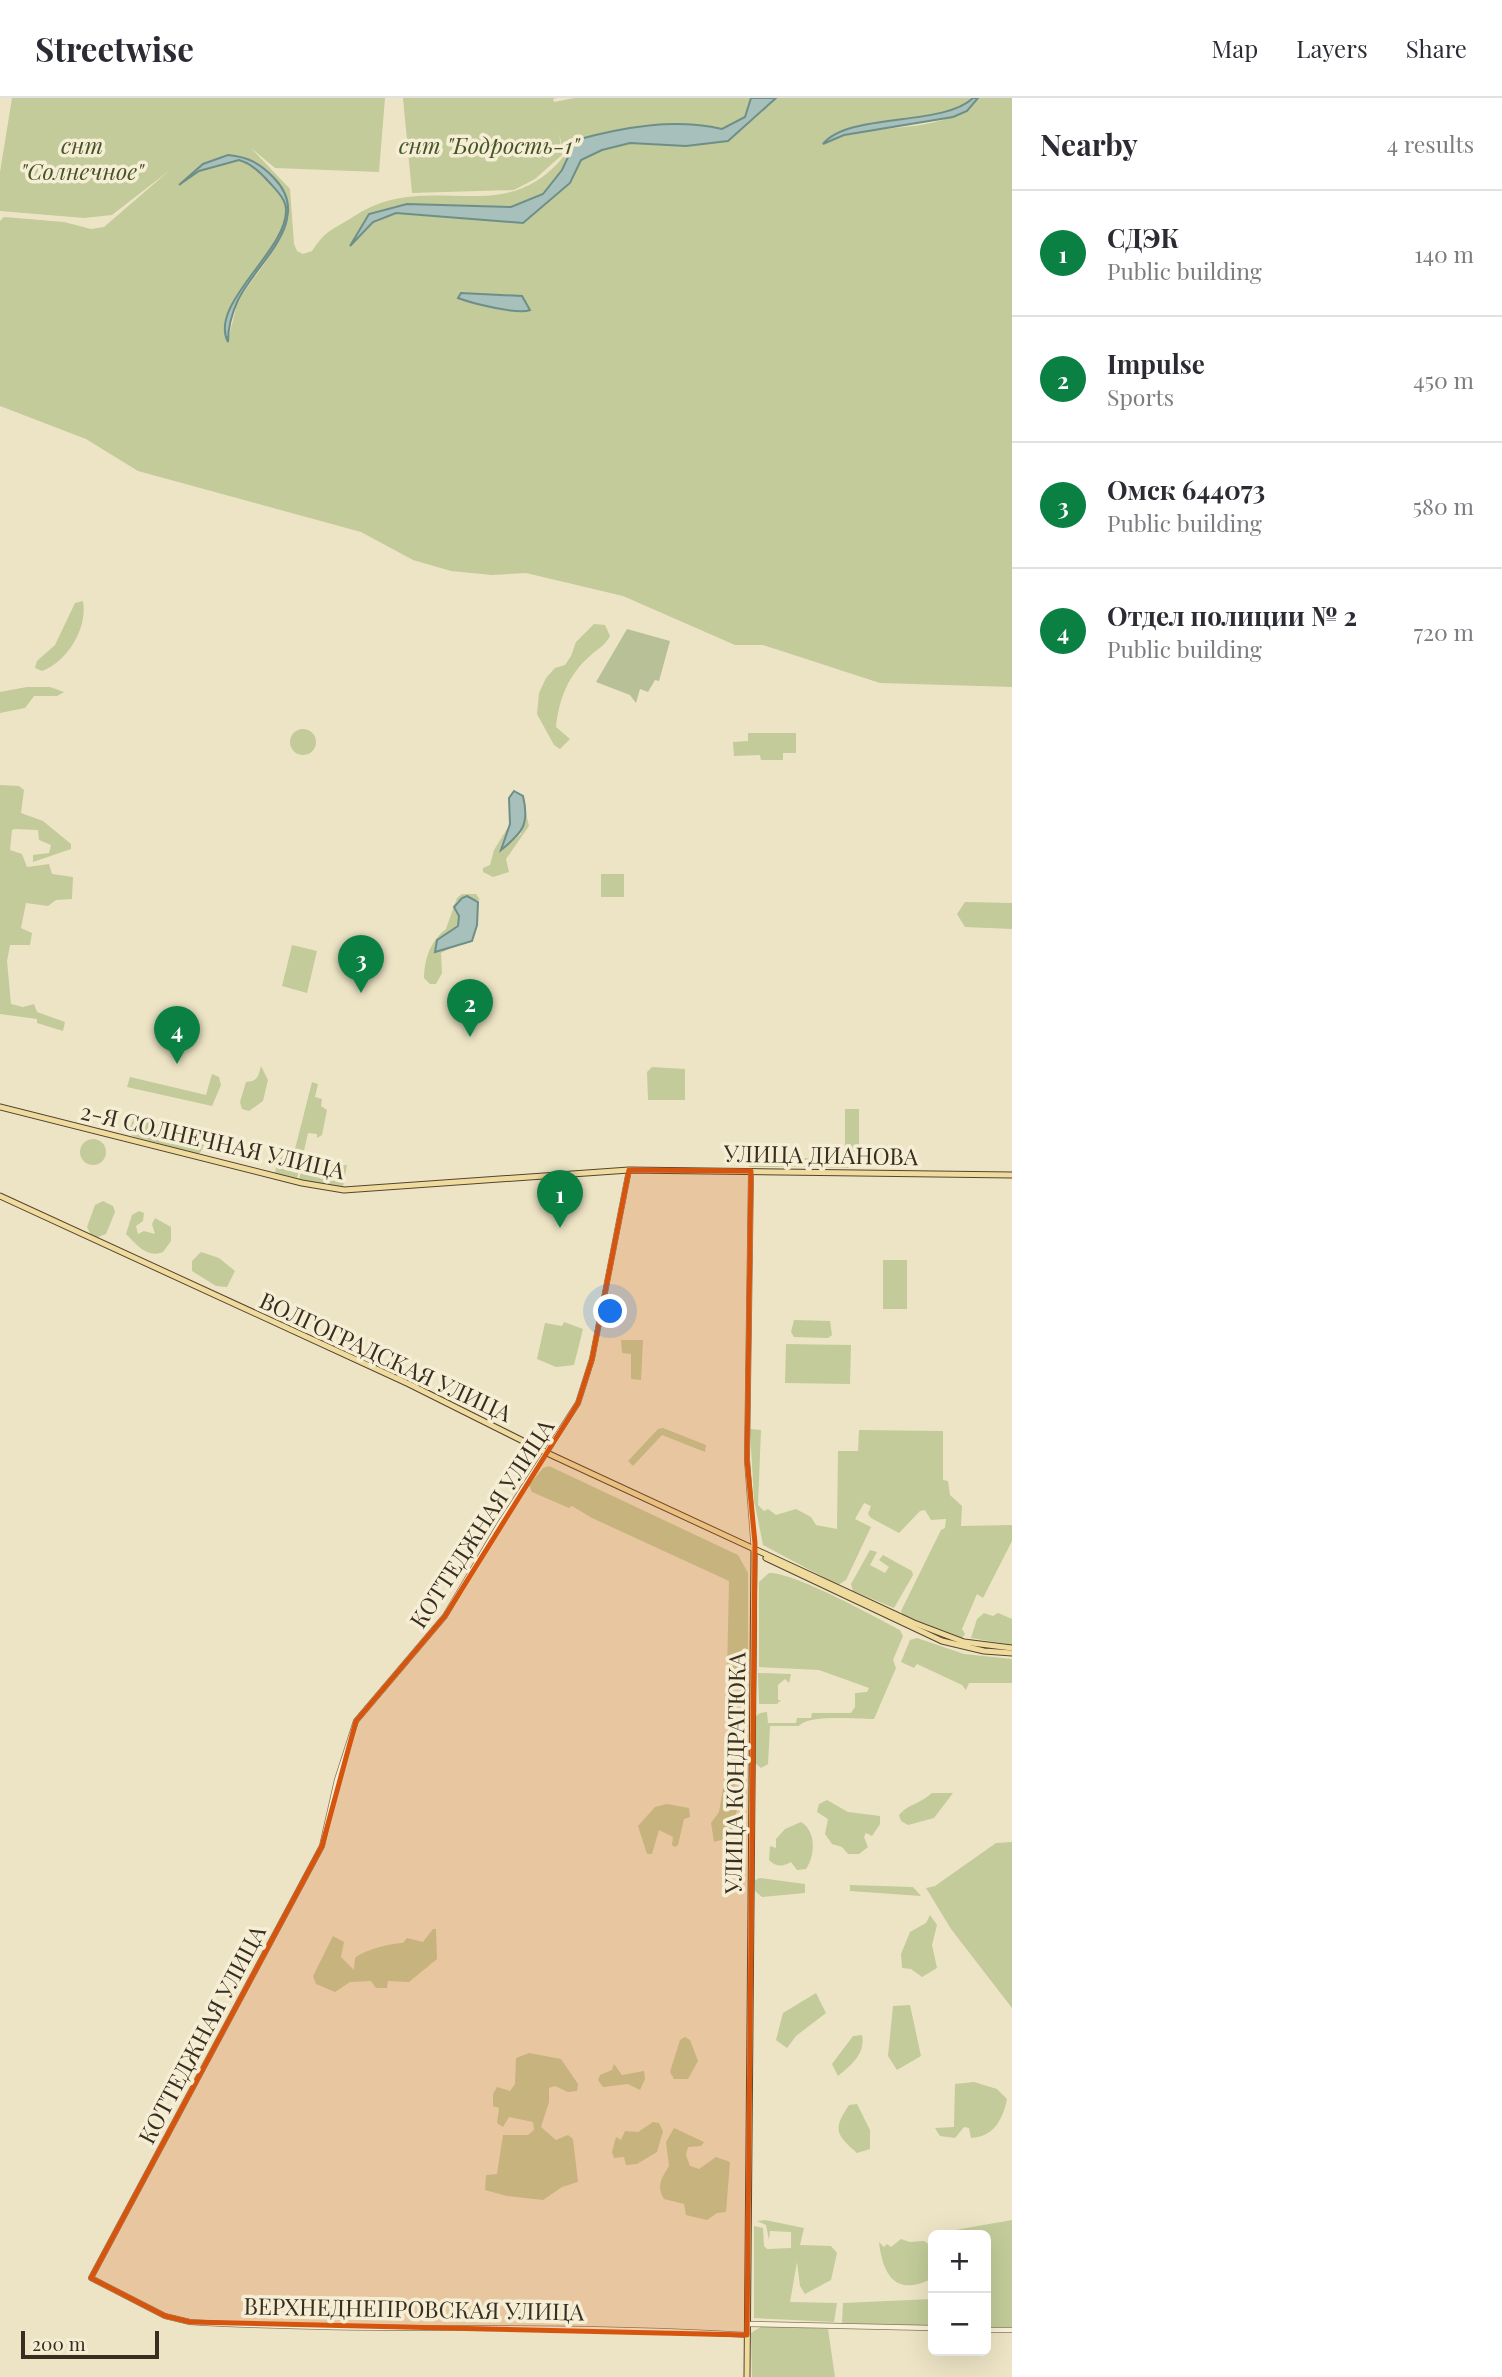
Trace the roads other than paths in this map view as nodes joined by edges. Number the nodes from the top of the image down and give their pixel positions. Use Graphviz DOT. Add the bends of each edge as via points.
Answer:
graph roads {
  1 [pos="0,1107"];
  2 [pos="629,1170"];
  3 [pos="751,1171"];
  4 [pos="1012,1175"];
  5 [pos="0,1196"];
  6 [pos="547,1453"];
  7 [pos="754,1551"];
  8 [pos="1012,1651"];
  9 [pos="91,2278"];
  10 [pos="747,2323"];
  11 [pos="928,2328"];
  12 [pos="991,2330"];
  13 [pos="1012,2330"];
  14 [pos="747,2335"];
  15 [pos="747,2377"];
  1 -- 2 [label="main road, 2-Я СОЛНЕЧНАЯ УЛИЦА" via="330,1189"];
  2 -- 3 [label="main road, УЛИЦА ДИАНОВА"];
  2 -- 6 [label="street, КОТТЕДЖНАЯ УЛИЦА" via="589,1372 578,1403"];
  3 -- 4 [label="main road, УЛИЦА ДИАНОВА"];
  3 -- 7 [label="street, УЛИЦА КОНДРАТЮКА" via="747,1460"];
  5 -- 6 [label="main road, ВОЛГОГРАДСКАЯ УЛИЦА" via="409,1384"];
  6 -- 7 [label="main road, ВОЛГОГРАДСКАЯ УЛИЦА"];
  6 -- 9 [label="street, КОТТЕДЖНАЯ УЛИЦА" via="445,1616 356,1721 322,1846"];
  7 -- 8 [label="main road, ВОЛГОГРАДСКАЯ УЛИЦА" via="942,1641 984,1651"];
  7 -- 10 [label="main road, УЛИЦА КОНДРАТЮКА"];
  9 -- 14 [label="street, ВЕРХНЕДНЕПРОВСКАЯ УЛИЦА" via="165,2316 190,2322"];
  10 -- 11 [label="street"];
  10 -- 14 [label="main road, УЛИЦА КОНДРАТЮКА"];
  12 -- 13 [label="street"];
  14 -- 15 [label="main road, УЛИЦА КОНДРАТЮКА"];
}
